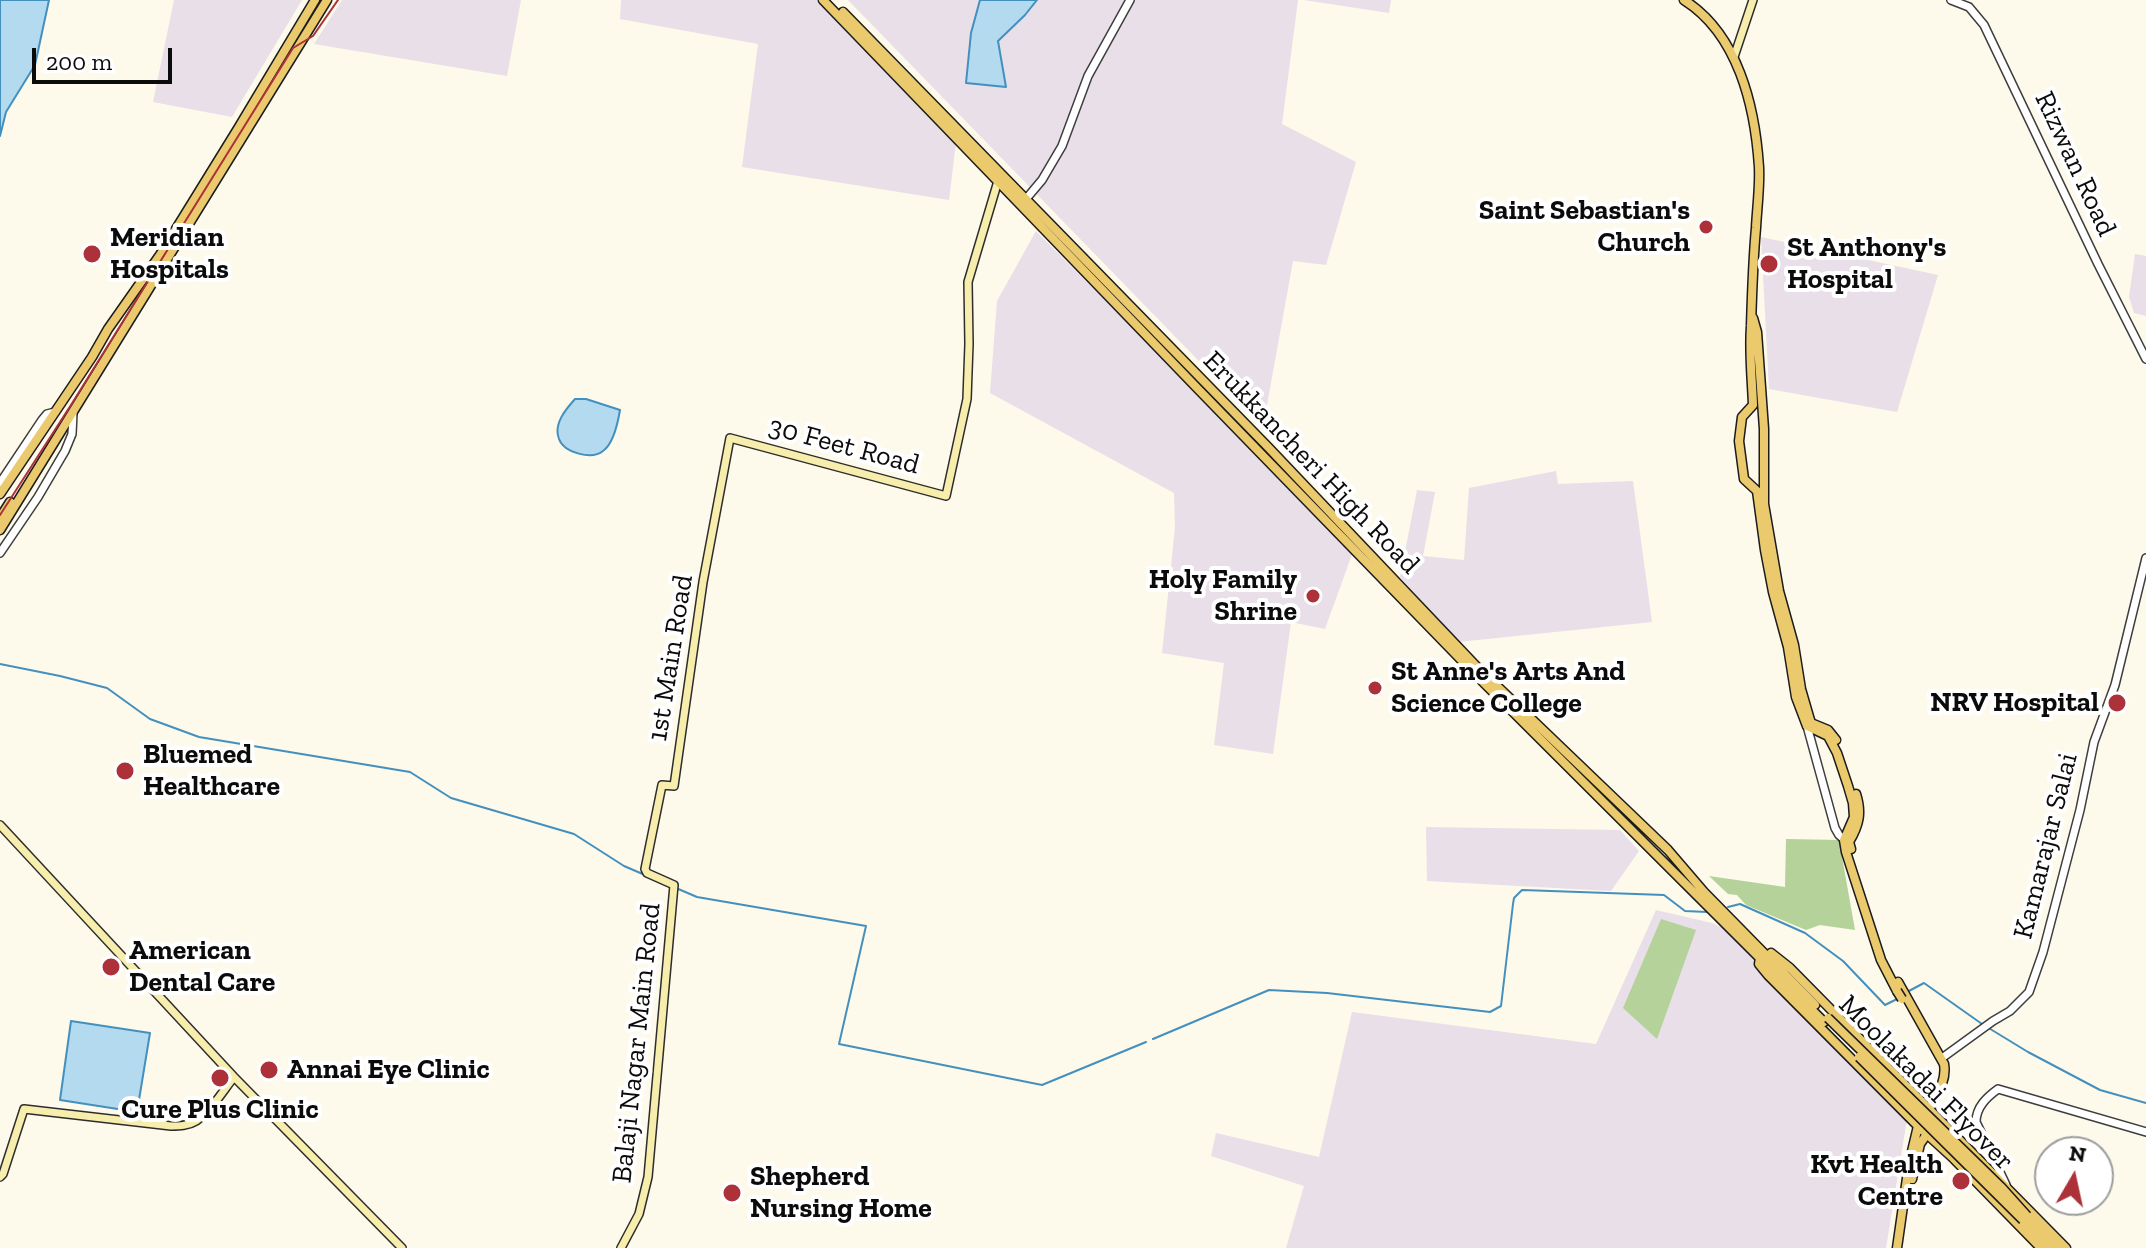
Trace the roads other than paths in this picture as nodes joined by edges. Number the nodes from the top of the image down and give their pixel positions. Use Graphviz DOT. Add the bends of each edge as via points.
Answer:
graph roads {
  1 [pos="315,0"];
  2 [pos="327,0"];
  3 [pos="823,0"];
  4 [pos="831,0"];
  5 [pos="1130,0"];
  6 [pos="1684,0"];
  7 [pos="1753,0"];
  8 [pos="1951,0"];
  9 [pos="1734,57"];
  10 [pos="998,181"];
  11 [pos="1026,199"];
  12 [pos="1752,314"];
  13 [pos="2146,359"];
  14 [pos="55,412"];
  15 [pos="73,413"];
  16 [pos="47,422"];
  17 [pos="61,431"];
  18 [pos="730,438"];
  19 [pos="0,483"];
  20 [pos="1306,493"];
  21 [pos="0,494"];
  22 [pos="0,502"];
  23 [pos="0,518"];
  24 [pos="0,530"];
  25 [pos="0,553"];
  26 [pos="2146,558"];
  27 [pos="1807,726"];
  28 [pos="0,825"];
  29 [pos="1847,842"];
  30 [pos="674,887"];
  31 [pos="1702,895"];
  32 [pos="1762,955"];
  33 [pos="1902,994"];
  34 [pos="1942,1058"];
  35 [pos="234,1077"];
  36 [pos="1909,1088"];
  37 [pos="1895,1103"];
  38 [pos="1928,1108"];
  39 [pos="1918,1126"];
  40 [pos="2146,1132"];
  41 [pos="1927,1134"];
  42 [pos="1965,1144"];
  43 [pos="1952,1157"];
  44 [pos="0,1177"];
  45 [pos="2006,1186"];
  46 [pos="2025,1218"];
  47 [pos="402,1248"];
  48 [pos="621,1248"];
  49 [pos="1899,1248"];
  50 [pos="2041,1248"];
  51 [pos="2049,1248"];
  52 [pos="2057,1248"];
  53 [pos="2066,1248"];
  1 -- 14 [label="main road" via="160,255"];
  2 -- 15 [label="main road"];
  3 -- 10 [label="main road"];
  4 -- 11 [label="main road, Erukkancheri High Road"];
  5 -- 11 [label="street" via="1088,76 1062,146"];
  6 -- 9 [label="main road" via="1709,20"];
  7 -- 9 [label="main road"];
  8 -- 13 [label="street, Rizwan Road" via="1969,7 1984,25"];
  9 -- 12 [label="main road" via="1757,137"];
  10 -- 18 [label="main road, 30 Feet Road" via="968,282 967,399 946,496"];
  10 -- 20 [label="main road"];
  11 -- 20 [label="main road, Erukkancheri High Road"];
  12 -- 27 [label="main road" via="1753,405 1742,417 1739,441 1744,479 1757,491 1796,697"];
  12 -- 29 [label="main road" via="1764,491 1776,577 1811,723 1832,733 1860,807"];
  14 -- 16 [label="main road"];
  14 -- 19 [label="street" via="42,420"];
  15 -- 17 [label="main road"];
  15 -- 25 [label="street" via="65,451"];
  16 -- 21 [label="main road"];
  16 -- 22 [label="main road"];
  17 -- 23 [label="main road" via="52,435"];
  17 -- 24 [label="main road"];
  18 -- 30 [label="main road, 1st Main Road" via="674,786 662,785 645,871"];
  20 -- 31 [label="main road, Erukkancheri High Road" via="1430,623 1668,850"];
  26 -- 34 [label="street, Kamarajar Salai" via="2029,992"];
  27 -- 29 [label="street" via="1835,828"];
  27 -- 29 [label="main road" via="1828,736 1837,753 1853,803"];
  28 -- 35 [label="main road"];
  29 -- 33 [label="main road" via="1881,960"];
  30 -- 48 [label="main road, Balaji Nagar Main Road" via="648,1177 639,1214"];
  31 -- 32 [label="main road"];
  31 -- 32 [label="main road, Erukkancheri High Road" via="1727,914"];
  32 -- 36 [label="main road" via="1771,953 1790,968"];
  32 -- 37 [label="main road" via="1759,964 1768,975"];
  32 -- 46 [label="main road, Moolakadai Flyover, bridge" via="2001,1187"];
  33 -- 34 [label="main road"];
  33 -- 38 [label="main road" via="1940,1070"];
  34 -- 38 [label="main road" via="1946,1074"];
  35 -- 44 [label="main road" via="205,1112 186,1125 24,1109"];
  35 -- 47 [label="main road"];
  36 -- 37 [label="main road"];
  36 -- 38 [label="main road"];
  37 -- 39 [label="main road"];
  38 -- 42 [label="main road"];
  39 -- 41 [label="main road"];
  39 -- 49 [label="main road"];
  40 -- 45 [label="street" via="1998,1089 1983,1103 1976,1122"];
  41 -- 43 [label="main road"];
  41 -- 49 [label="main road" via="1920,1144"];
  42 -- 43 [label="main road"];
  42 -- 45 [label="main road"];
  43 -- 50 [label="main road"];
  45 -- 53 [label="main road"];
  46 -- 51 [label="main road, Moolakadai Flyover"];
  46 -- 52 [label="main road, Moolakadai Flyover"];
}
